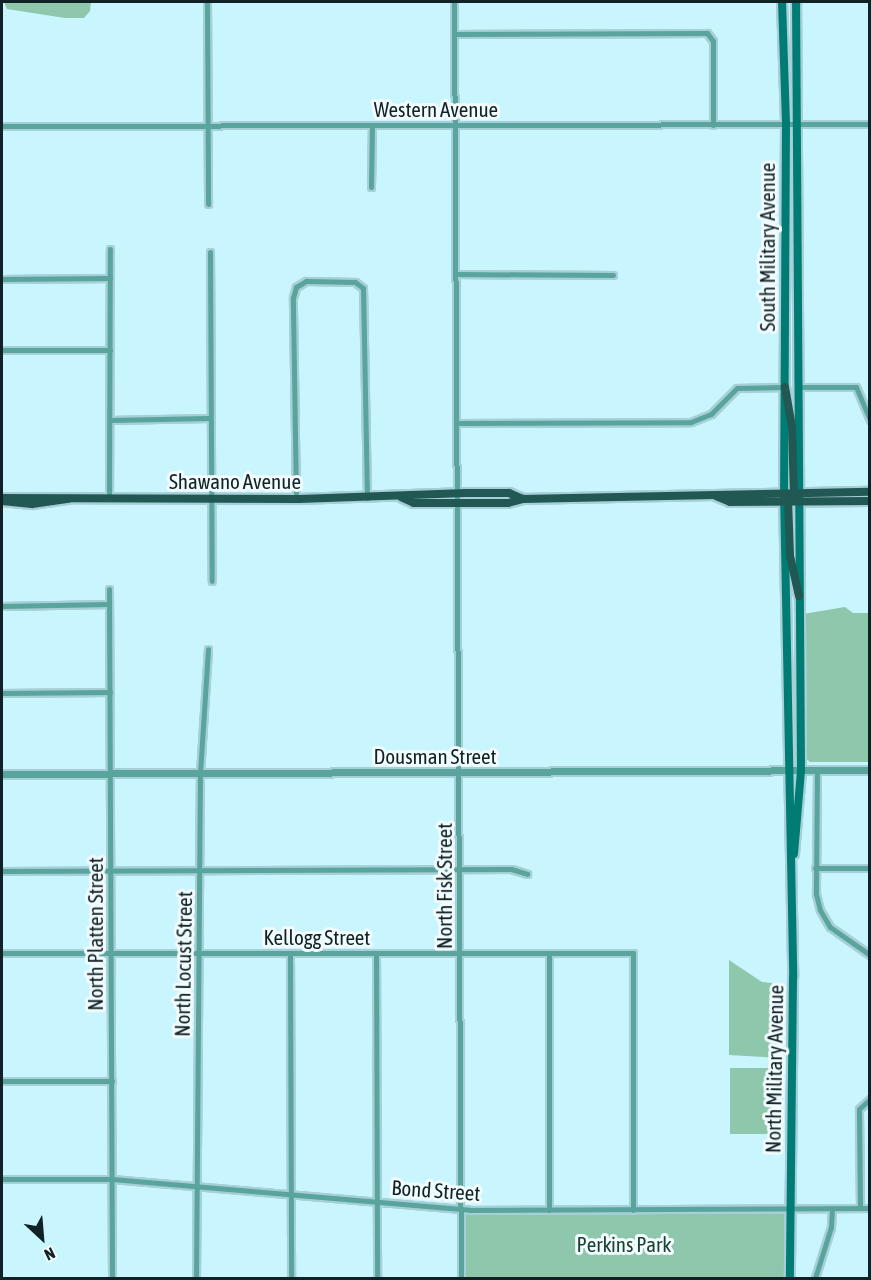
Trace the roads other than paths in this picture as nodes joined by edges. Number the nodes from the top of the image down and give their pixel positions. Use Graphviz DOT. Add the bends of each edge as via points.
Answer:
graph roads {
  1 [pos="207,2"];
  2 [pos="454,2"];
  3 [pos="782,2"];
  4 [pos="795,2"];
  5 [pos="454,34"];
  6 [pos="713,124"];
  7 [pos="790,124"];
  8 [pos="870,124"];
  9 [pos="208,125"];
  10 [pos="372,125"];
  11 [pos="455,125"];
  12 [pos="2,126"];
  13 [pos="371,187"];
  14 [pos="208,204"];
  15 [pos="110,249"];
  16 [pos="210,252"];
  17 [pos="456,274"];
  18 [pos="613,274"];
  19 [pos="110,278"];
  20 [pos="2,279"];
  21 [pos="2,350"];
  22 [pos="110,350"];
  23 [pos="785,387"];
  24 [pos="798,387"];
  25 [pos="209,418"];
  26 [pos="110,420"];
  27 [pos="870,420"];
  28 [pos="456,423"];
  29 [pos="792,492"];
  30 [pos="870,492"];
  31 [pos="457,493"];
  32 [pos="716,496"];
  33 [pos="401,497"];
  34 [pos="367,498"];
  35 [pos="523,498"];
  36 [pos="109,499"];
  37 [pos="209,499"];
  38 [pos="296,499"];
  39 [pos="2,500"];
  40 [pos="870,501"];
  41 [pos="790,502"];
  42 [pos="457,503"];
  43 [pos="212,581"];
  44 [pos="109,589"];
  45 [pos="799,596"];
  46 [pos="109,604"];
  47 [pos="2,606"];
  48 [pos="208,650"];
  49 [pos="2,693"];
  50 [pos="110,693"];
  51 [pos="788,770"];
  52 [pos="801,770"];
  53 [pos="817,770"];
  54 [pos="870,770"];
  55 [pos="459,772"];
  56 [pos="111,773"];
  57 [pos="200,773"];
  58 [pos="2,774"];
  59 [pos="792,861"];
  60 [pos="816,868"];
  61 [pos="870,868"];
  62 [pos="460,869"];
  63 [pos="2,871"];
  64 [pos="200,871"];
  65 [pos="111,872"];
  66 [pos="527,874"];
  67 [pos="2,953"];
  68 [pos="376,953"];
  69 [pos="461,953"];
  70 [pos="549,953"];
  71 [pos="112,954"];
  72 [pos="199,954"];
  73 [pos="290,954"];
  74 [pos="870,955"];
  75 [pos="2,1081"];
  76 [pos="112,1081"];
  77 [pos="870,1099"];
  78 [pos="2,1179"];
  79 [pos="112,1179"];
  80 [pos="197,1186"];
  81 [pos="291,1193"];
  82 [pos="378,1203"];
  83 [pos="860,1208"];
  84 [pos="870,1208"];
  85 [pos="832,1209"];
  86 [pos="459,1210"];
  87 [pos="549,1210"];
  88 [pos="633,1210"];
  89 [pos="789,1210"];
  90 [pos="112,1278"];
  91 [pos="196,1278"];
  92 [pos="291,1278"];
  93 [pos="377,1278"];
  94 [pos="461,1278"];
  95 [pos="790,1278"];
  96 [pos="815,1278"];
  1 -- 9 [label="street"];
  2 -- 5 [label="street, North Fisk Street"];
  3 -- 7 [label="main road, South Military Avenue"];
  4 -- 7 [label="main road, South Military Avenue"];
  5 -- 6 [label="street" via="704,33 712,37"];
  5 -- 11 [label="street, North Fisk Street"];
  6 -- 7 [label="street, Western Avenue"];
  6 -- 11 [label="street, Western Avenue"];
  7 -- 8 [label="street, Western Avenue"];
  7 -- 23 [label="main road, South Military Avenue"];
  7 -- 24 [label="main road, South Military Avenue"];
  9 -- 10 [label="street, Western Avenue"];
  9 -- 12 [label="street, Western Avenue"];
  9 -- 14 [label="street"];
  10 -- 11 [label="street, Western Avenue"];
  10 -- 13 [label="street"];
  11 -- 17 [label="street, North Fisk Street"];
  15 -- 19 [label="street"];
  16 -- 25 [label="street"];
  17 -- 18 [label="street"];
  17 -- 28 [label="street, North Fisk Street"];
  19 -- 20 [label="street"];
  19 -- 22 [label="street"];
  21 -- 22 [label="street"];
  22 -- 26 [label="street"];
  23 -- 28 [label="street" via="737,388 710,415 684,423"];
  23 -- 29 [label="main road" via="792,426"];
  24 -- 27 [label="street" via="859,388"];
  24 -- 29 [label="main road, South Military Avenue"];
  25 -- 26 [label="street"];
  25 -- 37 [label="street"];
  26 -- 36 [label="street"];
  28 -- 31 [label="street, North Fisk Street"];
  29 -- 30 [label="main road, Shawano Avenue"];
  29 -- 32 [label="main road, Shawano Avenue"];
  29 -- 41 [label="main road"];
  29 -- 41 [label="main road, North Military Avenue"];
  31 -- 33 [label="main road, Shawano Avenue"];
  31 -- 35 [label="main road, Shawano Avenue" via="508,493"];
  31 -- 42 [label="street, North Fisk Street"];
  32 -- 35 [label="main road, Shawano Avenue"];
  32 -- 41 [label="main road, Shawano Avenue" via="730,502"];
  33 -- 34 [label="main road, Shawano Avenue"];
  33 -- 42 [label="main road, Shawano Avenue" via="414,503"];
  34 -- 38 [label="main road, Shawano Avenue"];
  34 -- 38 [label="street" via="363,288 355,282 306,281 296,287 293,298"];
  35 -- 42 [label="main road, Shawano Avenue" via="508,503"];
  36 -- 37 [label="main road, Shawano Avenue"];
  36 -- 39 [label="main road, Shawano Avenue" via="46,495"];
  37 -- 38 [label="main road, Shawano Avenue"];
  37 -- 43 [label="street"];
  40 -- 41 [label="main road, Shawano Avenue"];
  41 -- 45 [label="main road" via="790,556"];
  41 -- 51 [label="main road, North Military Avenue"];
  42 -- 55 [label="street, North Fisk Street"];
  44 -- 46 [label="street, North Platten Street"];
  45 -- 52 [label="main road, North Military Avenue"];
  46 -- 47 [label="street"];
  46 -- 50 [label="street, North Platten Street"];
  48 -- 57 [label="street, North Locust Street"];
  49 -- 50 [label="street"];
  50 -- 56 [label="street, North Platten Street"];
  51 -- 52 [label="street, Dousman Street"];
  51 -- 55 [label="street, Dousman Street"];
  51 -- 59 [label="main road, North Military Avenue"];
  52 -- 53 [label="street, Dousman Street"];
  52 -- 59 [label="main road, North Military Avenue" via="798,840"];
  53 -- 54 [label="street, Dousman Street"];
  53 -- 60 [label="street"];
  55 -- 57 [label="street, Dousman Street"];
  55 -- 62 [label="street, North Fisk Street"];
  56 -- 57 [label="street, Dousman Street"];
  56 -- 58 [label="street, Dousman Street"];
  56 -- 65 [label="street, North Platten Street"];
  57 -- 64 [label="street, North Locust Street"];
  59 -- 89 [label="main road, North Military Avenue"];
  60 -- 61 [label="street"];
  60 -- 74 [label="street" via="820,910 830,927"];
  62 -- 64 [label="street"];
  62 -- 66 [label="street" via="511,869"];
  62 -- 69 [label="street, North Fisk Street"];
  63 -- 65 [label="street"];
  64 -- 65 [label="street"];
  64 -- 72 [label="street, North Locust Street"];
  65 -- 71 [label="street, North Platten Street"];
  67 -- 71 [label="street, Kellogg Street"];
  68 -- 69 [label="street, Kellogg Street"];
  68 -- 73 [label="street, Kellogg Street"];
  68 -- 82 [label="street"];
  69 -- 70 [label="street, Kellogg Street"];
  69 -- 86 [label="street, North Fisk Street"];
  70 -- 87 [label="street"];
  70 -- 88 [label="street, Kellogg Street" via="633,953"];
  71 -- 72 [label="street, Kellogg Street"];
  71 -- 76 [label="street, North Platten Street"];
  72 -- 73 [label="street, Kellogg Street"];
  72 -- 80 [label="street, North Locust Street"];
  73 -- 81 [label="street"];
  75 -- 76 [label="street"];
  76 -- 79 [label="street, North Platten Street"];
  77 -- 83 [label="street" via="859,1109"];
  78 -- 79 [label="street, Bond Street"];
  79 -- 80 [label="street, Bond Street"];
  79 -- 90 [label="street, North Platten Street"];
  80 -- 81 [label="street, Bond Street"];
  80 -- 91 [label="street, North Locust Street"];
  81 -- 82 [label="street, Bond Street"];
  81 -- 92 [label="street"];
  82 -- 86 [label="street, Bond Street"];
  82 -- 93 [label="street"];
  83 -- 84 [label="street, Bond Street"];
  83 -- 85 [label="street, Bond Street"];
  85 -- 89 [label="street, Bond Street"];
  85 -- 96 [label="street" via="831,1227"];
  86 -- 87 [label="street, Bond Street"];
  86 -- 94 [label="street, North Fisk Street"];
  87 -- 88 [label="street, Bond Street"];
  88 -- 89 [label="street, Bond Street"];
  89 -- 95 [label="main road, North Military Avenue"];
}
